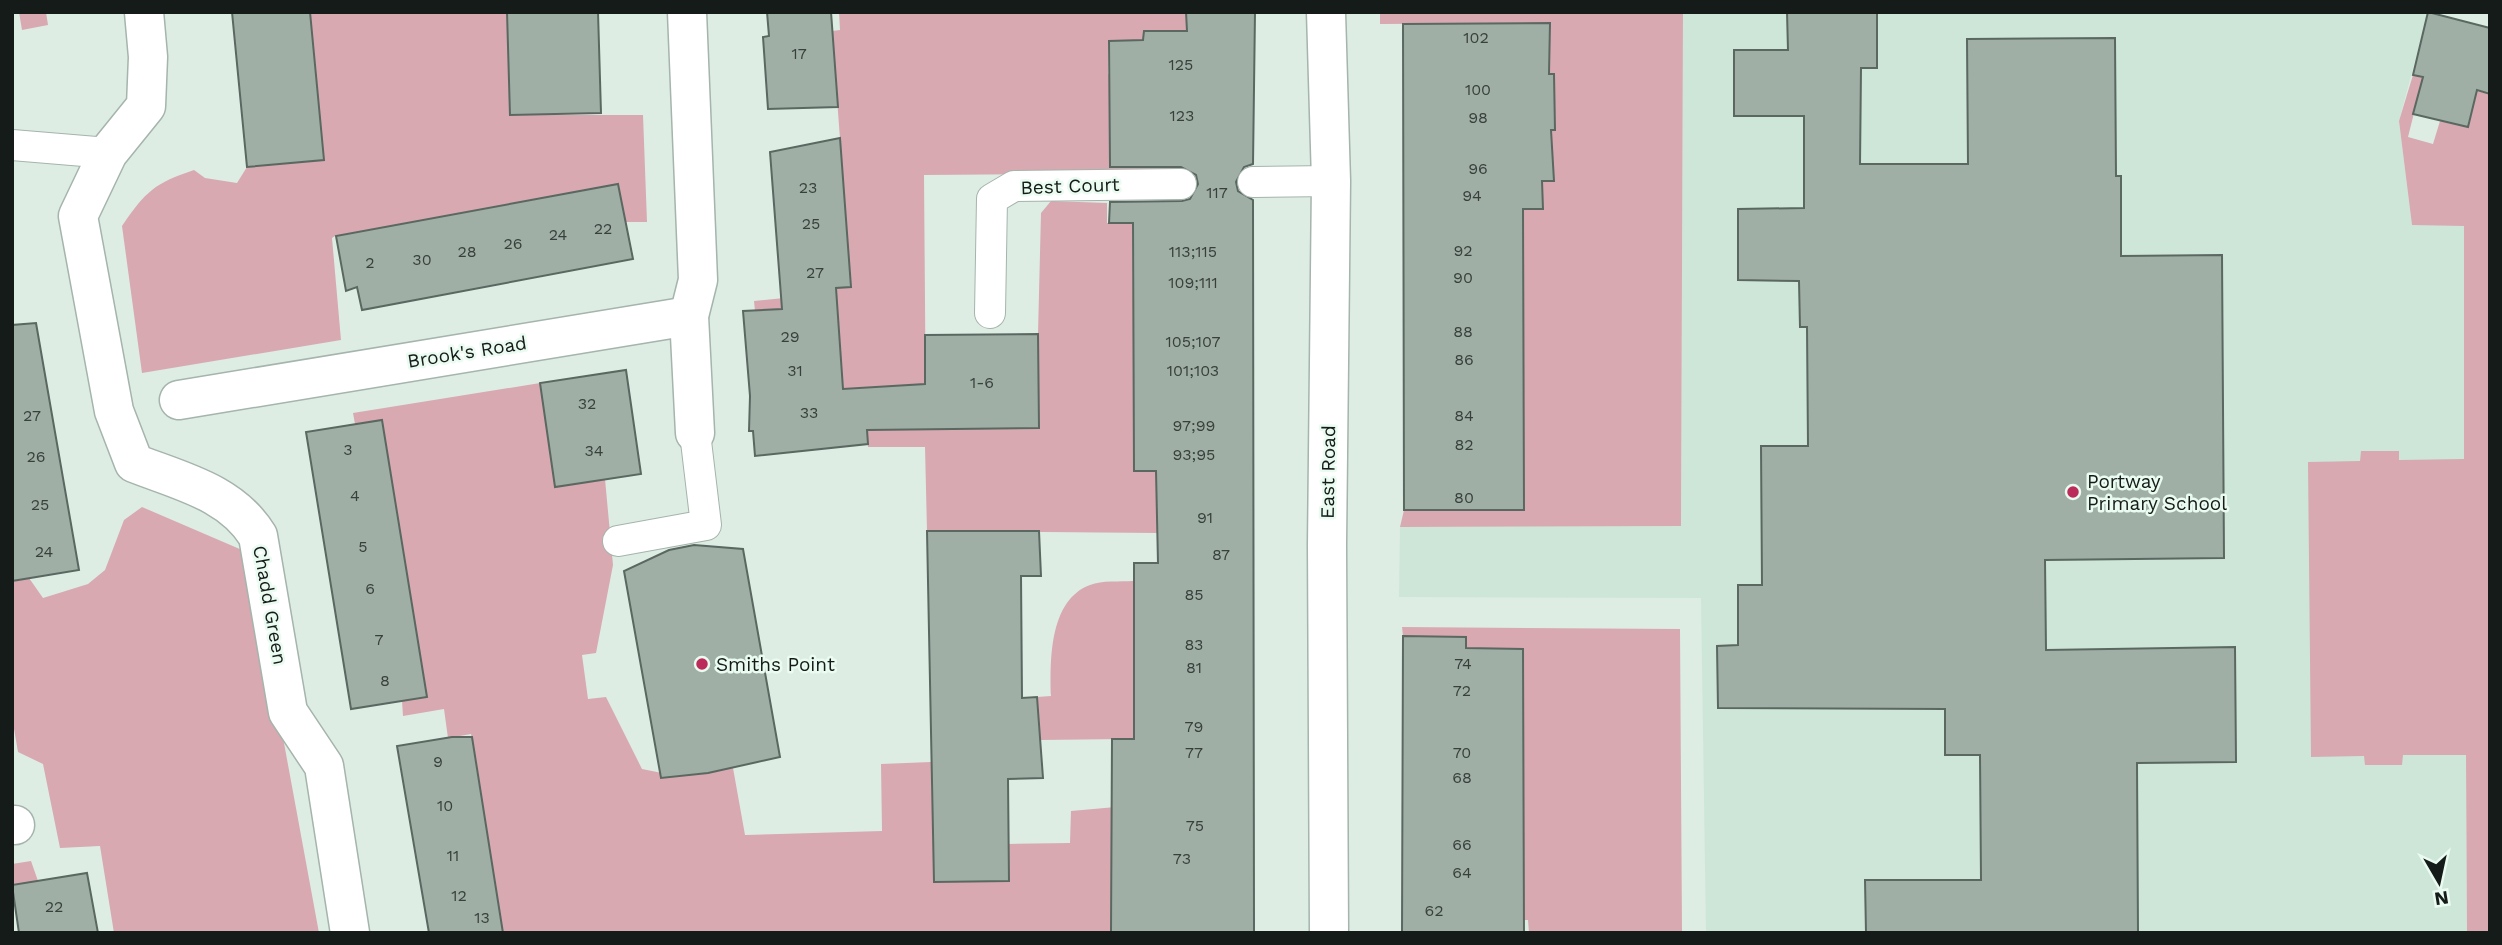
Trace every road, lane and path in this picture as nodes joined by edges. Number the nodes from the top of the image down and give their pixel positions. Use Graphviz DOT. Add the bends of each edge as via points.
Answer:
graph roads {
  1 [pos="144,12"];
  2 [pos="687,12"];
  3 [pos="1326,12"];
  4 [pos="12,145"];
  5 [pos="108,153"];
  6 [pos="1331,181"];
  7 [pos="1253,182"];
  8 [pos="1181,184"];
  9 [pos="990,313"];
  10 [pos="689,316"];
  11 [pos="179,400"];
  12 [pos="686,430"];
  13 [pos="618,541"];
  14 [pos="350,933"];
  15 [pos="1329,933"];
  1 -- 5 [label="street, Chadd Green" via="148,57 145,106"];
  2 -- 10 [label="street" via="698,280"];
  3 -- 6 [label="street, East Road"];
  4 -- 5 [label="lane"];
  5 -- 14 [label="street, Chadd Green" via="78,216 114,411 134,463 226,500 246,515 258,536 288,712 324,766"];
  6 -- 7 [label="lane"];
  6 -- 15 [label="street, East Road"];
  8 -- 9 [label="lane, Best Court" via="1014,186 992,199"];
  10 -- 11 [label="street, Brook's Road" via="248,402"];
  10 -- 12 [label="street"];
  12 -- 13 [label="lane" via="706,525"];
}
